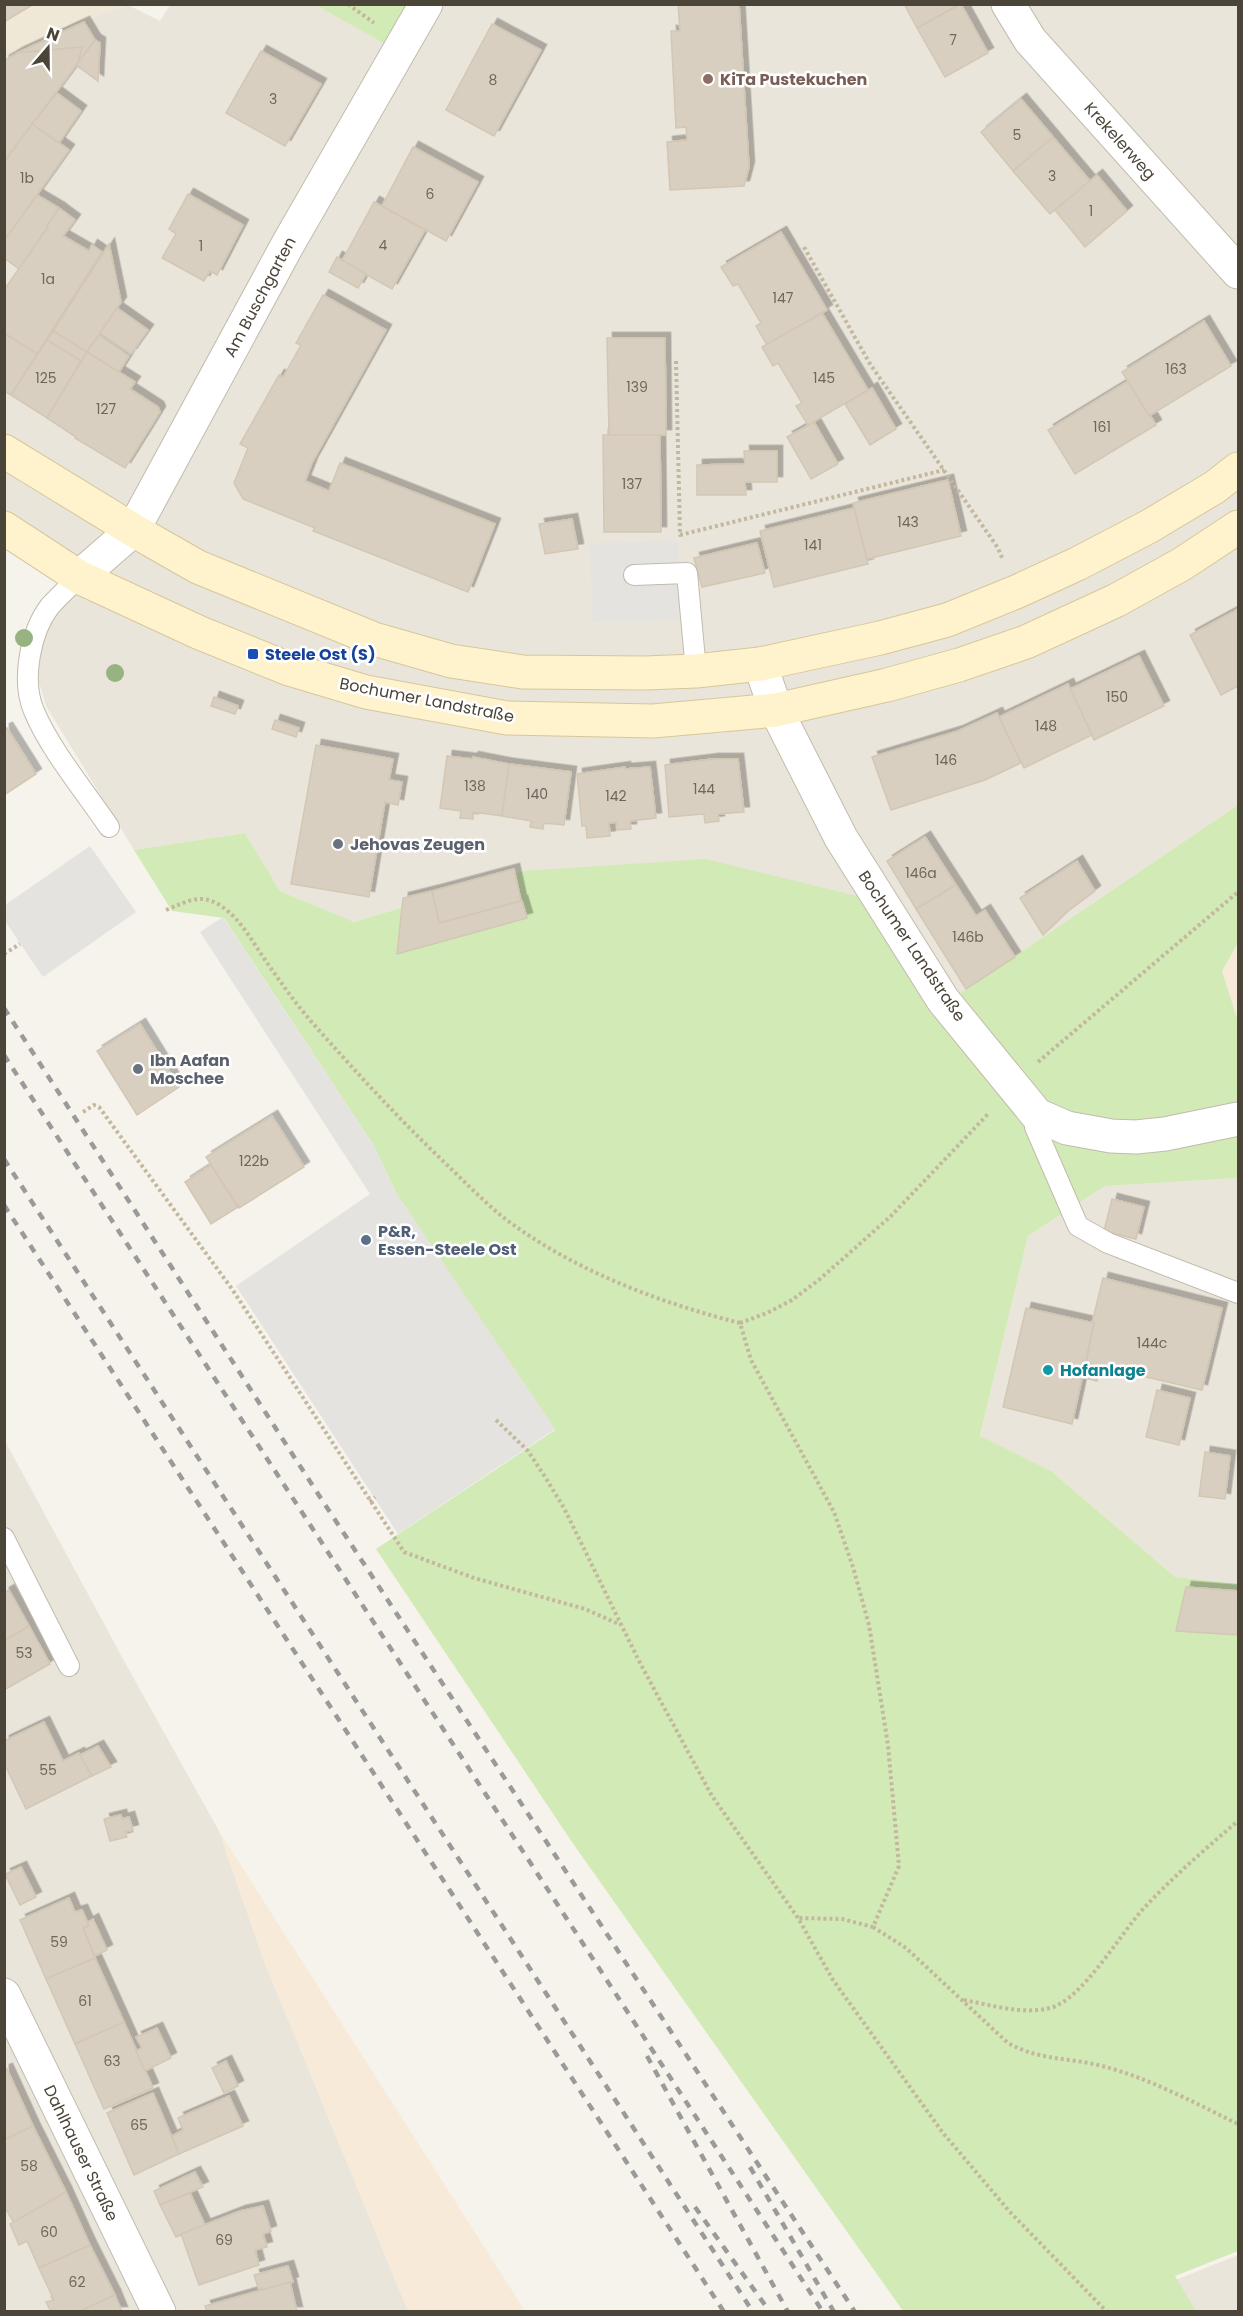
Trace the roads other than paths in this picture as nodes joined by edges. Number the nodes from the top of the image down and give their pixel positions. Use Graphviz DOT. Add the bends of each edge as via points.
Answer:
graph roads {
  1 [pos="426,4"];
  2 [pos="1008,4"];
  3 [pos="1239,272"];
  4 [pos="4,451"];
  5 [pos="1239,469"];
  6 [pos="1239,527"];
  7 [pos="4,528"];
  8 [pos="133,530"];
  9 [pos="634,575"];
  10 [pos="79,577"];
  11 [pos="760,664"];
  12 [pos="696,671"];
  13 [pos="777,710"];
  14 [pos="110,827"];
  15 [pos="1036,1115"];
  16 [pos="1239,1119"];
  17 [pos="1239,1293"];
  18 [pos="4,1538"];
  19 [pos="69,1666"];
  20 [pos="4,1995"];
  21 [pos="159,2312"];
  1 -- 8 [label="street, Am Buschgarten" via="288,244"];
  2 -- 3 [label="street, Krekelerweg" via="1030,40"];
  4 -- 8 [label="main road"];
  5 -- 11 [label="main road" via="1148,527 1016,592 947,620"];
  6 -- 13 [label="main road, Bochumer Landstraße" via="1145,584 1026,642 887,685"];
  7 -- 10 [label="main road, Bochumer Landstraße"];
  8 -- 10 [label="street, Am Buschgarten"];
  8 -- 12 [label="main road" via="198,567 294,609 374,639 451,661 523,672"];
  9 -- 12 [label="lane" via="687,573"];
  10 -- 13 [label="main road, Bochumer Landstraße" via="200,633 280,665 366,692 507,718 653,721"];
  10 -- 14 [label="lane" via="49,608 33,639 29,688 33,711"];
  11 -- 12 [label="main road"];
  11 -- 13 [label="street, Bochumer Landstraße"];
  13 -- 15 [label="street, Bochumer Landstraße" via="841,838 944,1000"];
  15 -- 16 [label="street, Bochumer Landstraße" via="1067,1128 1136,1137"];
  15 -- 17 [label="lane" via="1035,1127 1078,1226 1108,1244"];
  18 -- 19 [label="lane"];
  20 -- 21 [label="street, Dahlhauser Straße"];
}
